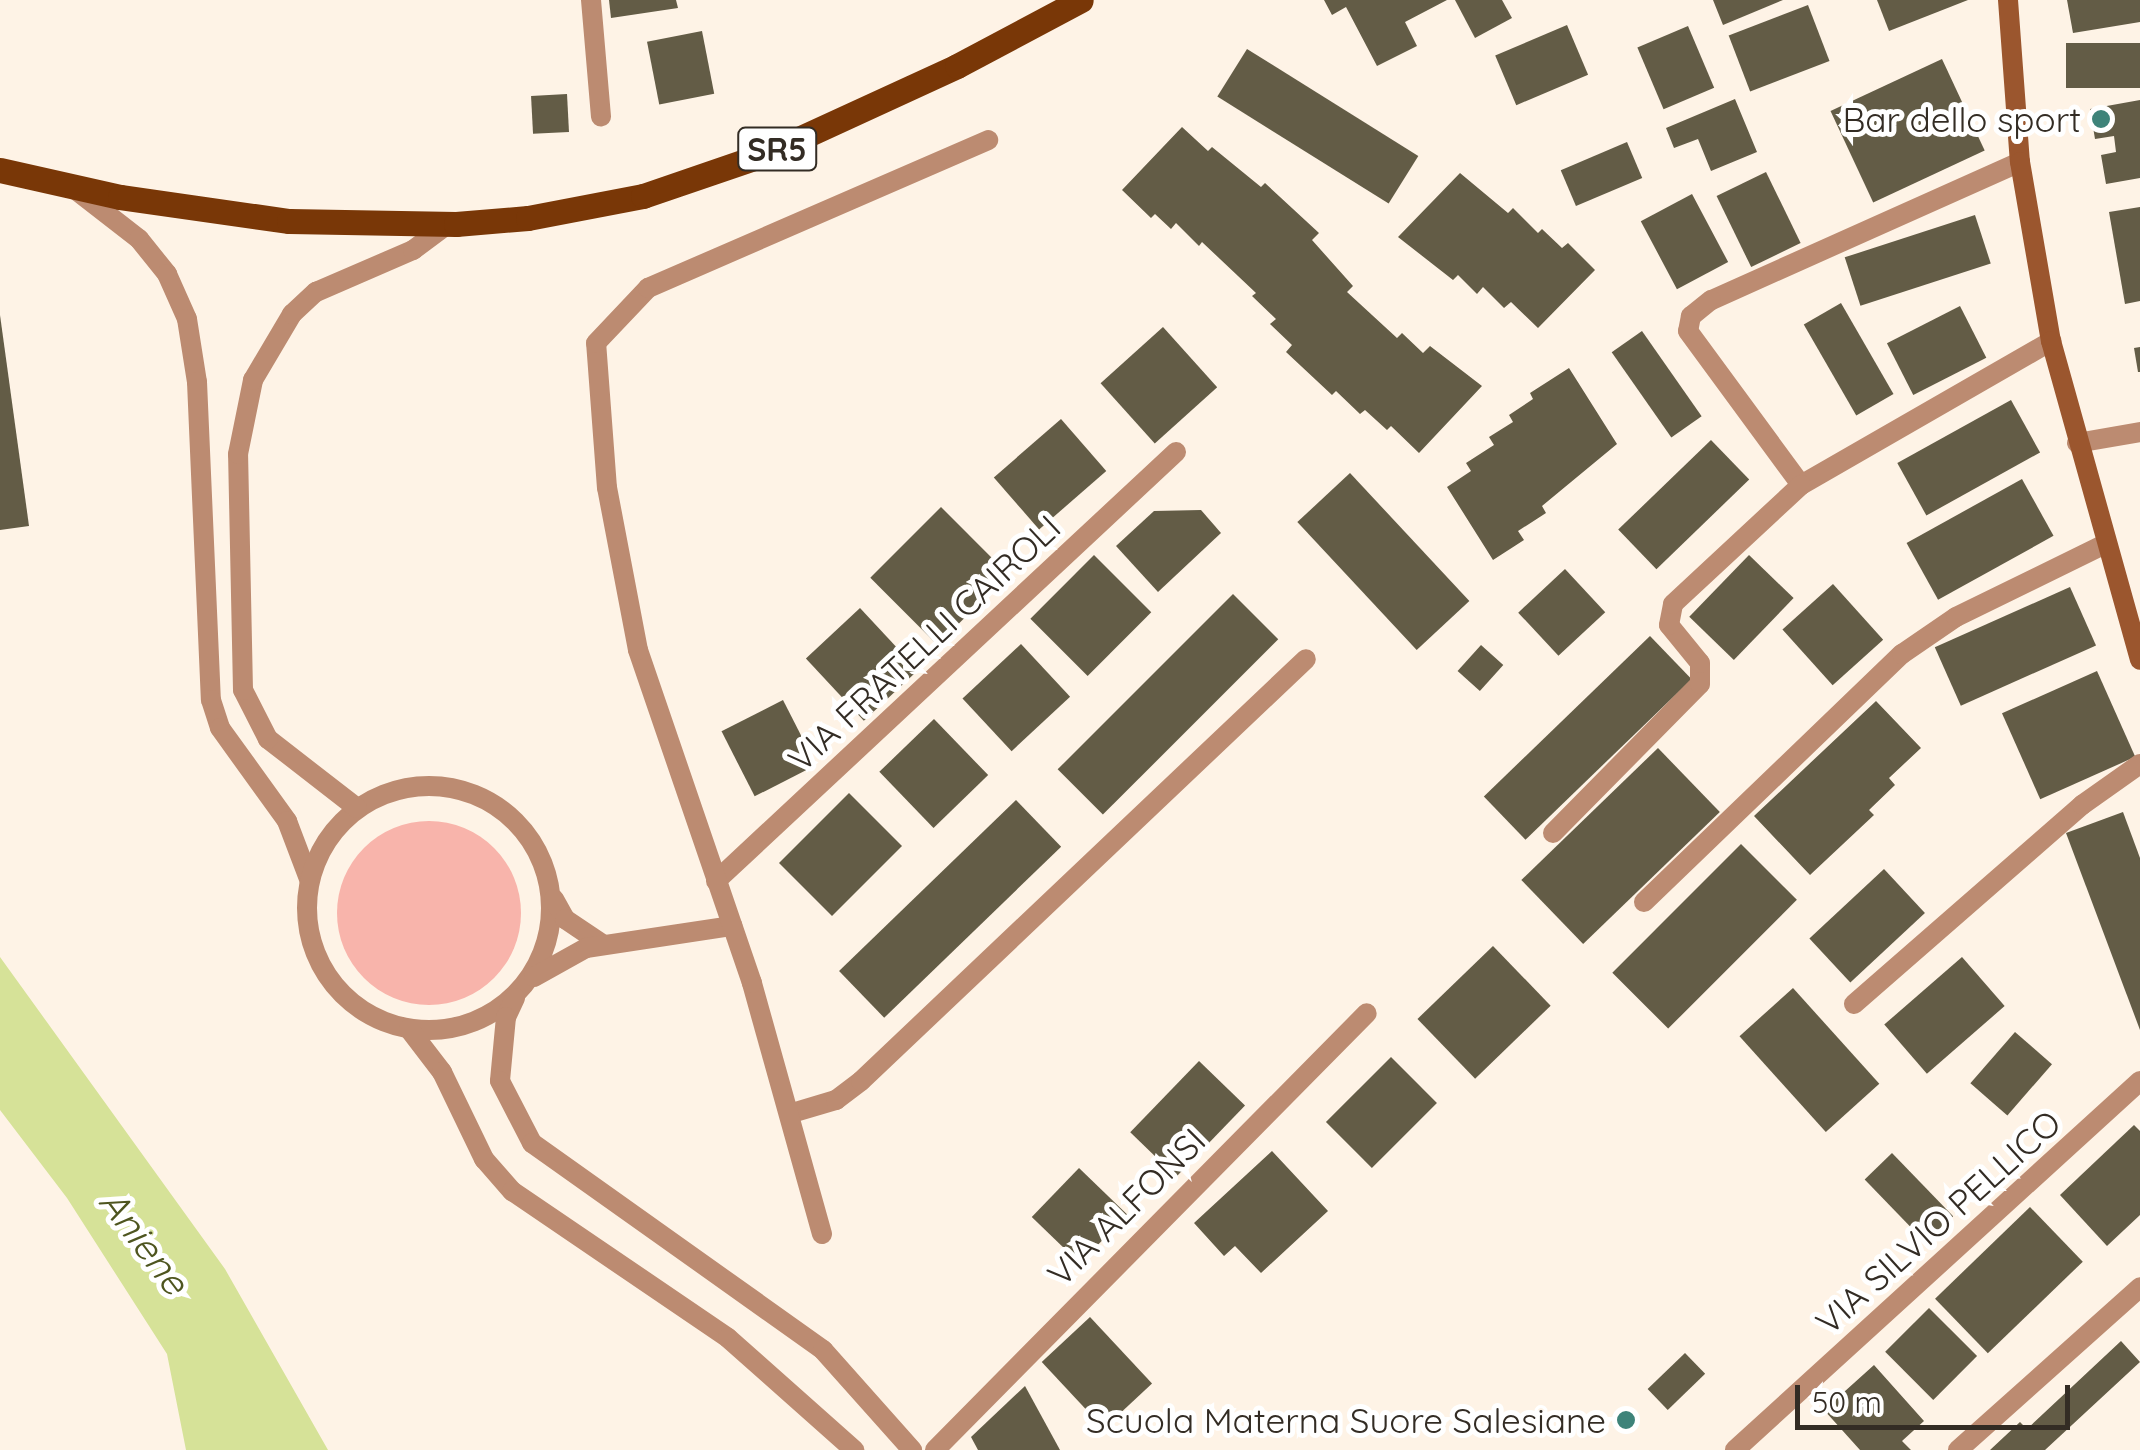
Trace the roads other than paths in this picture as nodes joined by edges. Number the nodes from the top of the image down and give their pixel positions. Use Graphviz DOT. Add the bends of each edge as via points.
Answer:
graph roads {
  1 [pos="592,0"];
  2 [pos="1081,0"];
  3 [pos="2008,0"];
  4 [pos="601,117"];
  5 [pos="988,140"];
  6 [pos="2020,162"];
  7 [pos="0,170"];
  8 [pos="70,186"];
  9 [pos="448,224"];
  10 [pos="2051,341"];
  11 [pos="2140,432"];
  12 [pos="2077,443"];
  13 [pos="1176,452"];
  14 [pos="1800,486"];
  15 [pos="2105,544"];
  16 [pos="1306,659"];
  17 [pos="2140,660"];
  18 [pos="2140,764"];
  19 [pos="357,808"];
  20 [pos="1553,833"];
  21 [pos="309,878"];
  22 [pos="716,882"];
  23 [pos="553,896"];
  24 [pos="1644,902"];
  25 [pos="732,926"];
  26 [pos="602,944"];
  27 [pos="522,987"];
  28 [pos="1854,1004"];
  29 [pos="1367,1014"];
  30 [pos="409,1029"];
  31 [pos="2140,1082"];
  32 [pos="792,1113"];
  33 [pos="822,1234"];
  34 [pos="2140,1287"];
  35 [pos="854,1450"];
  36 [pos="912,1450"];
  37 [pos="935,1450"];
  38 [pos="1735,1450"];
  39 [pos="1958,1450"];
  1 -- 4 [label="street"];
  2 -- 9 [label="main road, SR5" via="906,91 710,175 585,208"];
  3 -- 6 [label="main road"];
  5 -- 22 [label="street" via="648,288 596,343 607,488 638,650"];
  6 -- 10 [label="main road"];
  6 -- 14 [label="street" via="1710,300 1691,316 1694,348"];
  7 -- 8 [label="main road, SR5"];
  8 -- 9 [label="main road, SR5" via="270,220"];
  8 -- 21 [label="street" via="139,239 167,274 186,319 197,382 211,700 220,728 287,821"];
  9 -- 19 [label="street" via="413,250 316,292 292,314 254,380 238,454 243,690 268,739"];
  10 -- 12 [label="main road"];
  10 -- 14 [label="street"];
  11 -- 12 [label="street"];
  12 -- 15 [label="main road"];
  13 -- 22 [label="street, VIA FRATELLI CAIROLI"];
  14 -- 20 [label="street" via="1673,604 1669,625 1700,663 1700,684"];
  15 -- 17 [label="main road"];
  15 -- 24 [label="street" via="1970,610 1902,654"];
  16 -- 32 [label="street" via="862,1082 836,1100"];
  18 -- 28 [label="street" via="2082,806"];
  19 -- 21 [label="street" via="328,840"];
  19 -- 23 [label="street" via="396,790 438,786 470,793 524,830"];
  21 -- 30 [label="street" via="306,919 316,958 338,992 370,1016"];
  22 -- 25 [label="street"];
  23 -- 26 [label="street" via="564,919"];
  23 -- 27 [label="street" via="541,957"];
  25 -- 26 [label="street"];
  25 -- 32 [label="street"];
  26 -- 27 [label="street" via="572,953"];
  27 -- 30 [label="street" via="468,1024"];
  27 -- 36 [label="street" via="506,1018 500,1081 532,1143 823,1350"];
  29 -- 37 [label="street, VIA ALFONSI"];
  30 -- 35 [label="street" via="442,1072 484,1159 512,1191 728,1338"];
  31 -- 38 [label="street, VIA SILVIO PELLICO"];
  32 -- 33 [label="street"];
  34 -- 39 [label="street"];
}
